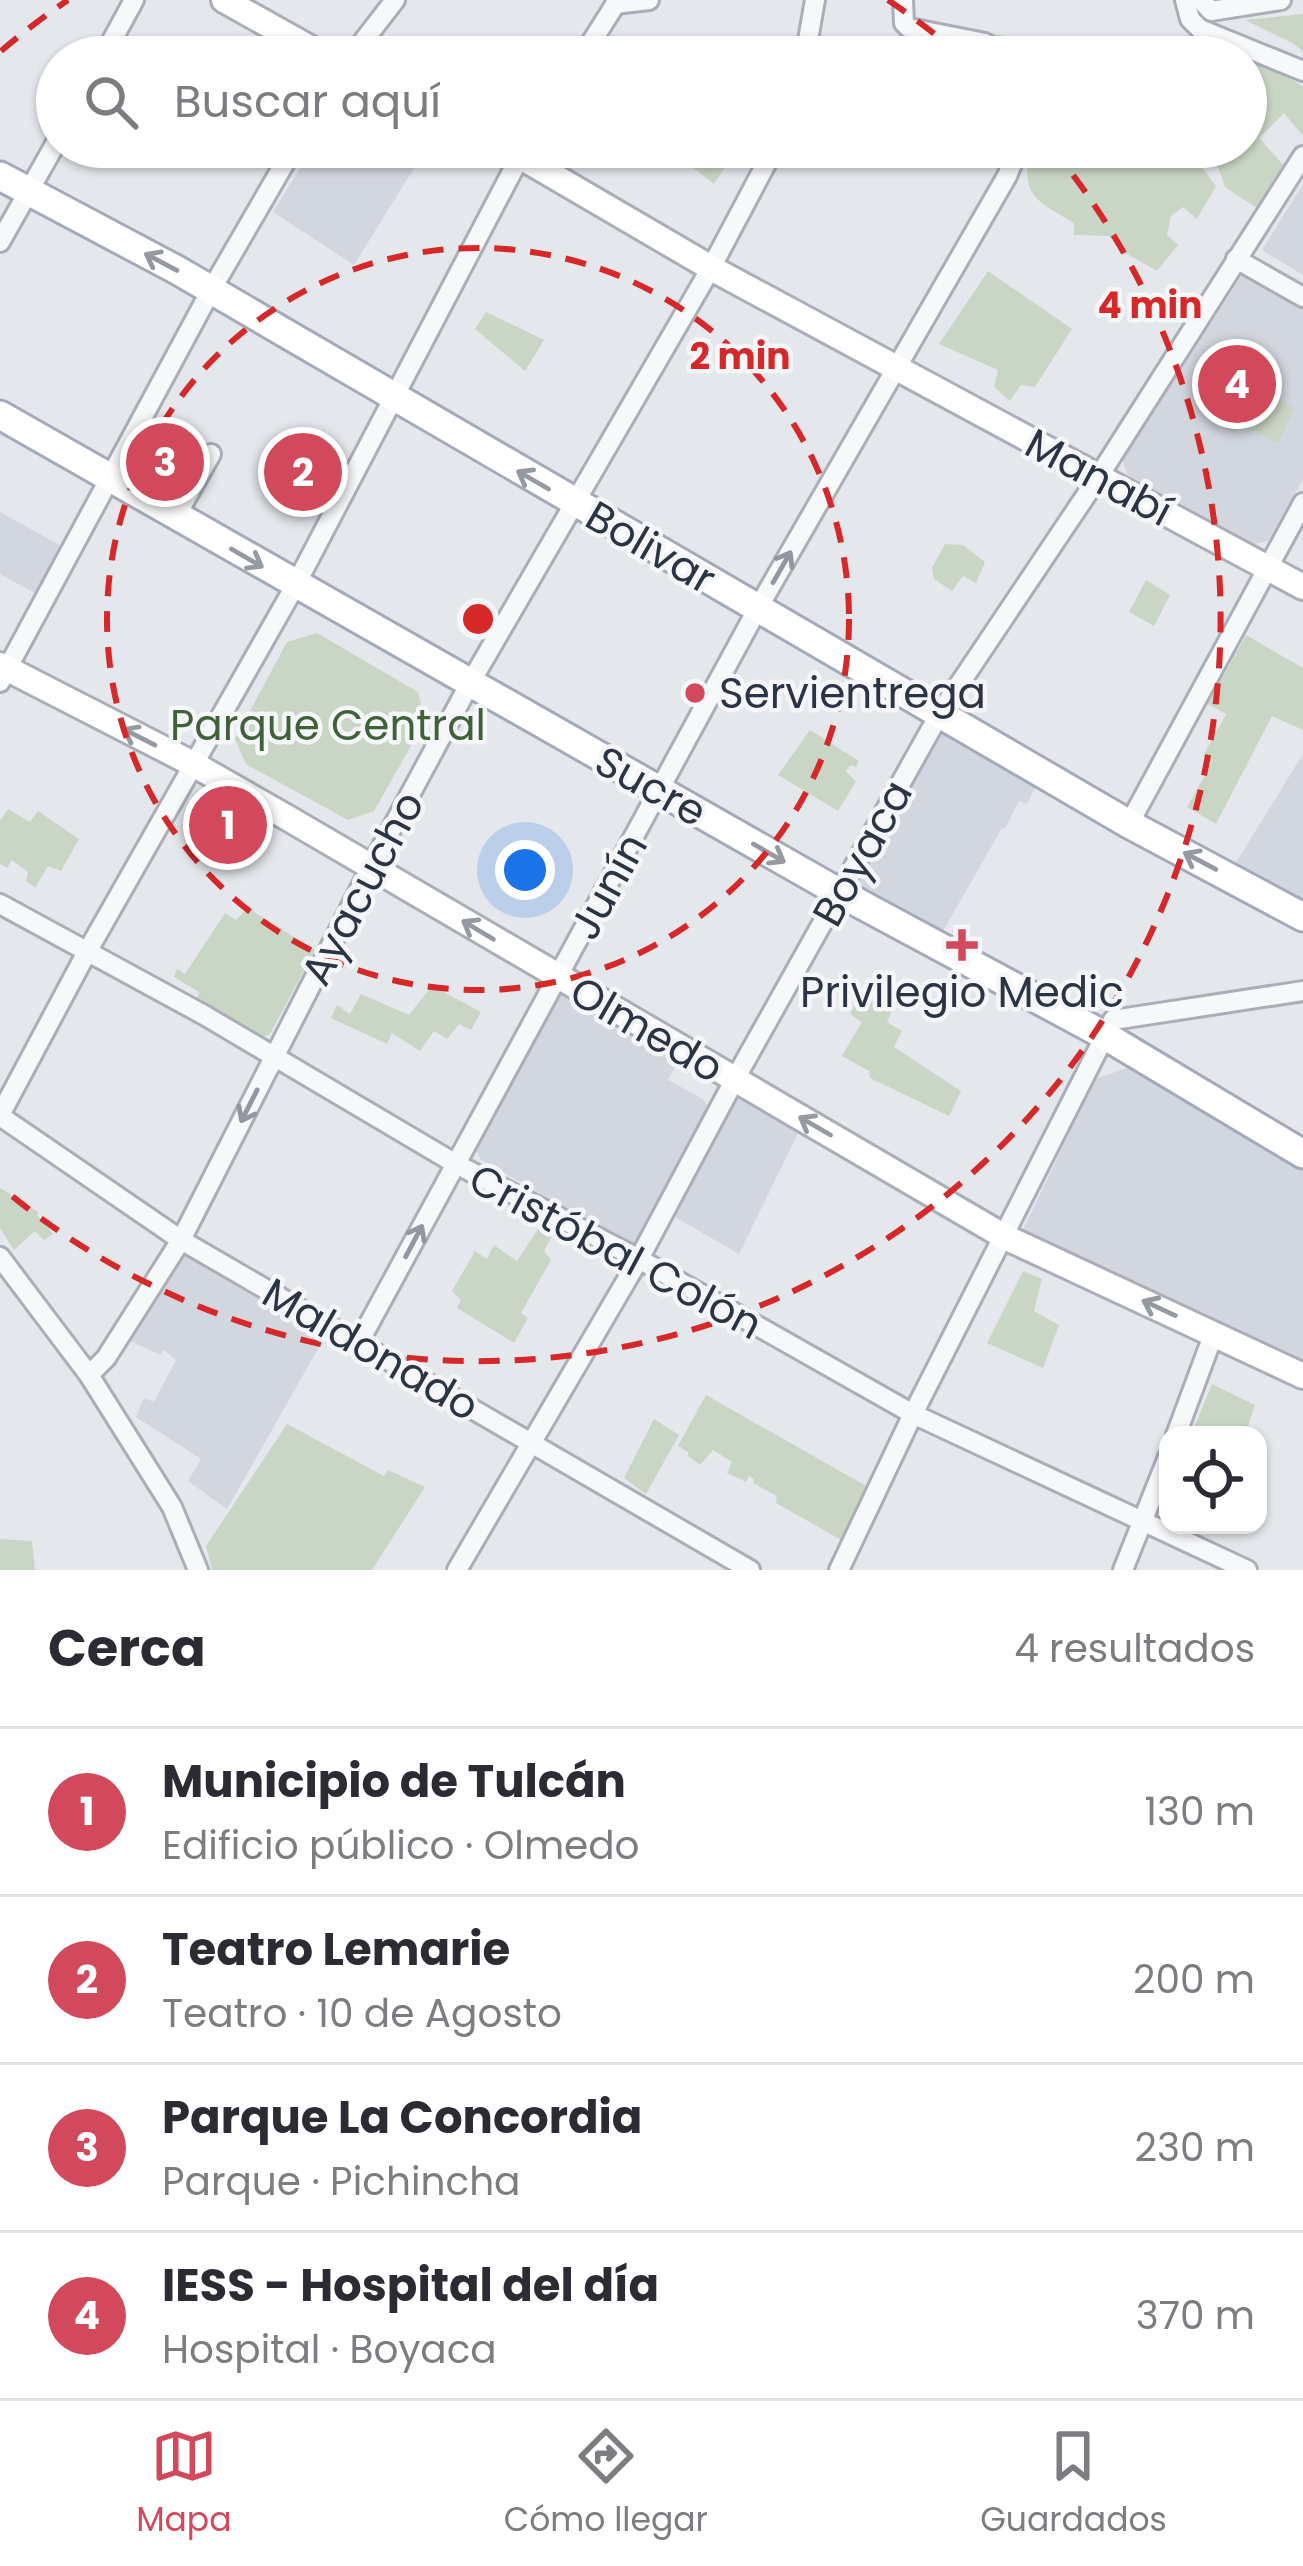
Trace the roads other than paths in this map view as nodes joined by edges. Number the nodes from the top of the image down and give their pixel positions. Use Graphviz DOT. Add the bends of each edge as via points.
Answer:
graph roads {
  1 [pos="134,0"];
  2 [pos="224,0"];
  3 [pos="395,0"];
  4 [pos="649,0"];
  5 [pos="815,0"];
  6 [pos="903,0"];
  7 [pos="1185,0"];
  8 [pos="1201,0"];
  9 [pos="1281,0"];
  10 [pos="616,2"];
  11 [pos="114,36"];
  12 [pos="288,36"];
  13 [pos="367,36"];
  14 [pos="594,36"];
  15 [pos="809,36"];
  16 [pos="950,36"];
  17 [pos="1218,36"];
  18 [pos="1267,56"];
  19 [pos="1303,70"];
  20 [pos="1303,156"];
  21 [pos="42,168"];
  22 [pos="282,168"];
  23 [pos="508,168"];
  24 [pos="547,168"];
  25 [pos="764,168"];
  26 [pos="1010,168"];
  27 [pos="0,176"];
  28 [pos="29,192"];
  29 [pos="0,242"];
  30 [pos="1236,259"];
  31 [pos="712,268"];
  32 [pos="210,292"];
  33 [pos="1303,297"];
  34 [pos="896,367"];
  35 [pos="392,398"];
  36 [pos="0,416"];
  37 [pos="211,454"];
  38 [pos="1099,476"];
  39 [pos="111,478"];
  40 [pos="574,503"];
  41 [pos="1303,503"];
  42 [pos="176,516"];
  43 [pos="1267,568"];
  44 [pos="295,586"];
  45 [pos="1303,587"];
  46 [pos="758,608"];
  47 [pos="2,672"];
  48 [pos="469,685"];
  49 [pos="940,712"];
  50 [pos="195,765"];
  51 [pos="661,790"];
  52 [pos="1129,824"];
  53 [pos="371,867"];
  54 [pos="840,893"];
  55 [pos="0,904"];
  56 [pos="1303,917"];
  57 [pos="87,952"];
  58 [pos="557,977"];
  59 [pos="1303,991"];
  60 [pos="1104,1035"];
  61 [pos="273,1058"];
  62 [pos="735,1078"];
  63 [pos="0,1115"];
  64 [pos="1303,1154"];
  65 [pos="456,1164"];
  66 [pos="1005,1237"];
  67 [pos="181,1240"];
  68 [pos="0,1257"];
  69 [pos="639,1259"];
  70 [pos="1214,1333"];
  71 [pos="358,1344"];
  72 [pos="89,1375"];
  73 [pos="1303,1376"];
  74 [pos="913,1414"];
  75 [pos="1179,1426"];
  76 [pos="533,1442"];
  77 [pos="1159,1480"];
  78 [pos="1144,1520"];
  79 [pos="715,1549"];
  80 [pos="198,1570"];
  81 [pos="457,1570"];
  82 [pos="704,1570"];
  83 [pos="750,1570"];
  84 [pos="839,1570"];
  85 [pos="1123,1570"];
  86 [pos="1247,1570"];
  1 -- 11 [label="street"];
  2 -- 12 [label="street"];
  3 -- 13 [label="street"];
  4 -- 10 [label="street"];
  5 -- 15 [label="street"];
  6 -- 16 [label="street" via="909,28"];
  7 -- 17 [label="street" via="1190,19"];
  8 -- 9 [label="street" via="1211,11"];
  10 -- 14 [label="street"];
  18 -- 19 [label="street"];
  20 -- 30 [label="street, Boyaca"];
  21 -- 28 [label="street"];
  22 -- 32 [label="street"];
  23 -- 35 [label="street"];
  24 -- 31 [label="street, Manabí"];
  25 -- 31 [label="street, Ayacucho"];
  26 -- 34 [label="street, Junín"];
  27 -- 28 [label="main road, Bolivar"];
  28 -- 29 [label="street"];
  32 -- 28 [label="main road, Bolivar, one-way"];
  30 -- 33 [label="street"];
  30 -- 38 [label="street, Boyaca"];
  31 -- 34 [label="street, Manabí"];
  31 -- 40 [label="street, Ayacucho"];
  32 -- 35 [label="main road, Bolivar"];
  32 -- 39 [label="street"];
  34 -- 38 [label="street, Manabí"];
  46 -- 34 [label="street, Junín, one-way"];
  40 -- 35 [label="main road, Bolivar, one-way"];
  35 -- 44 [label="street"];
  36 -- 39 [label="main road, Sucre"];
  37 -- 42 [label="street"];
  38 -- 43 [label="street, Manabí"];
  38 -- 49 [label="street, Boyaca"];
  39 -- 42 [label="main road, Sucre"];
  39 -- 47 [label="street"];
  40 -- 46 [label="main road, Bolivar"];
  40 -- 48 [label="street, Ayacucho"];
  41 -- 43 [label="street"];
  42 -- 44 [label="main road, Sucre, one-way"];
  43 -- 45 [label="street, Manabí"];
  43 -- 52 [label="street"];
  44 -- 48 [label="main road, Sucre"];
  44 -- 50 [label="street"];
  46 -- 49 [label="main road, Bolivar"];
  46 -- 51 [label="street, Junín"];
  50 -- 47 [label="street, Olmedo, one-way"];
  48 -- 51 [label="main road, Sucre"];
  48 -- 53 [label="street, Ayacucho"];
  49 -- 52 [label="main road, Bolivar"];
  49 -- 54 [label="street, Boyaca"];
  50 -- 53 [label="street, Olmedo"];
  50 -- 57 [label="street"];
  51 -- 54 [label="main road, Sucre, one-way"];
  51 -- 58 [label="street, Junín"];
  56 -- 52 [label="main road, Bolivar, one-way"];
  58 -- 53 [label="street, Olmedo, one-way"];
  53 -- 61 [label="street, Ayacucho"];
  54 -- 60 [label="main road, Sucre"];
  54 -- 62 [label="street, Boyaca"];
  55 -- 57 [label="street, Cristóbal Colón"];
  57 -- 61 [label="street, Cristóbal Colón"];
  57 -- 63 [label="street"];
  58 -- 62 [label="street, Olmedo"];
  58 -- 65 [label="street, Junín"];
  59 -- 60 [label="street" via="1113,1020"];
  60 -- 64 [label="main road, Sucre"];
  60 -- 66 [label="street"];
  61 -- 65 [label="street, Cristóbal Colón"];
  61 -- 67 [label="street, Ayacucho, one-way"];
  66 -- 62 [label="street, Olmedo, one-way"];
  62 -- 69 [label="street, Boyaca"];
  63 -- 67 [label="street, Maldonado"];
  65 -- 69 [label="street, Cristóbal Colón"];
  71 -- 65 [label="street, Junín, one-way"];
  70 -- 66 [label="street, Olmedo, one-way"];
  66 -- 74 [label="street"];
  67 -- 71 [label="street, Maldonado"];
  67 -- 72 [label="street, Ayacucho"];
  68 -- 72 [label="street"];
  69 -- 74 [label="street, Cristóbal Colón"];
  69 -- 76 [label="street, Boyaca"];
  70 -- 73 [label="street, Olmedo"];
  70 -- 75 [label="street"];
  71 -- 76 [label="street, Maldonado"];
  72 -- 80 [label="street" via="172,1507"];
  74 -- 78 [label="street, Cristóbal Colón"];
  74 -- 84 [label="street"];
  76 -- 79 [label="street, Maldonado"];
  76 -- 81 [label="street, Boyaca"];
  77 -- 78 [label="street"];
  78 -- 85 [label="street"];
  78 -- 86 [label="street, Cristóbal Colón"];
  79 -- 82 [label="street"];
  79 -- 83 [label="street, Maldonado"];
}
